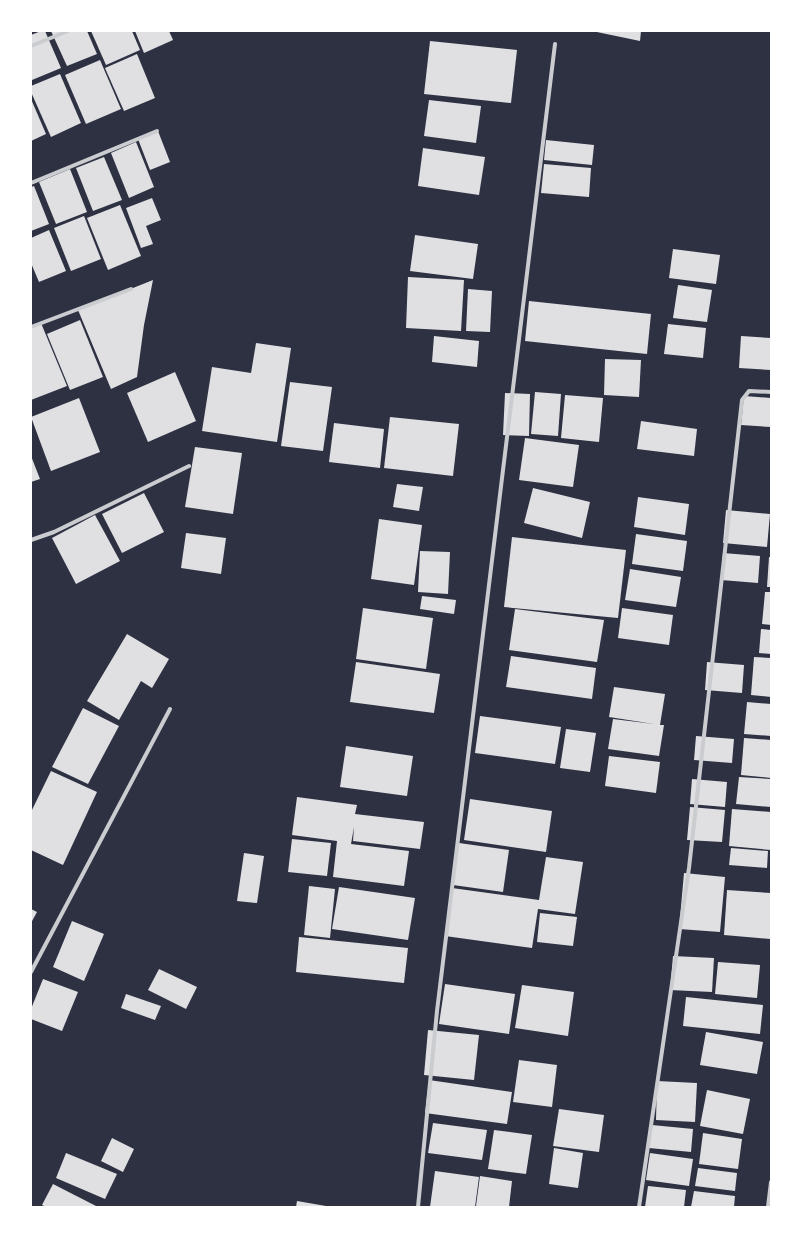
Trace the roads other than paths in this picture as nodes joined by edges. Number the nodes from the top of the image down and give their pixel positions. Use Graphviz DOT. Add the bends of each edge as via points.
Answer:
graph roads {
  1 [pos="68,31"];
  2 [pos="554,44"];
  3 [pos="31,46"];
  4 [pos="157,131"];
  5 [pos="31,183"];
  6 [pos="131,289"];
  7 [pos="31,327"];
  8 [pos="771,392"];
  9 [pos="189,466"];
  10 [pos="31,540"];
  11 [pos="170,709"];
  12 [pos="31,972"];
  13 [pos="771,1182"];
  14 [pos="418,1207"];
  15 [pos="639,1207"];
  16 [pos="768,1207"];
  1 -- 3 [label="street"];
  2 -- 14 [label="street" via="437,1011"];
  4 -- 5 [label="street"];
  6 -- 7 [label="street"];
  8 -- 15 [label="street" via="750,391 742,400 689,868"];
  9 -- 10 [label="street" via="54,532"];
  11 -- 12 [label="street"];
  13 -- 16 [label="street"];
}
